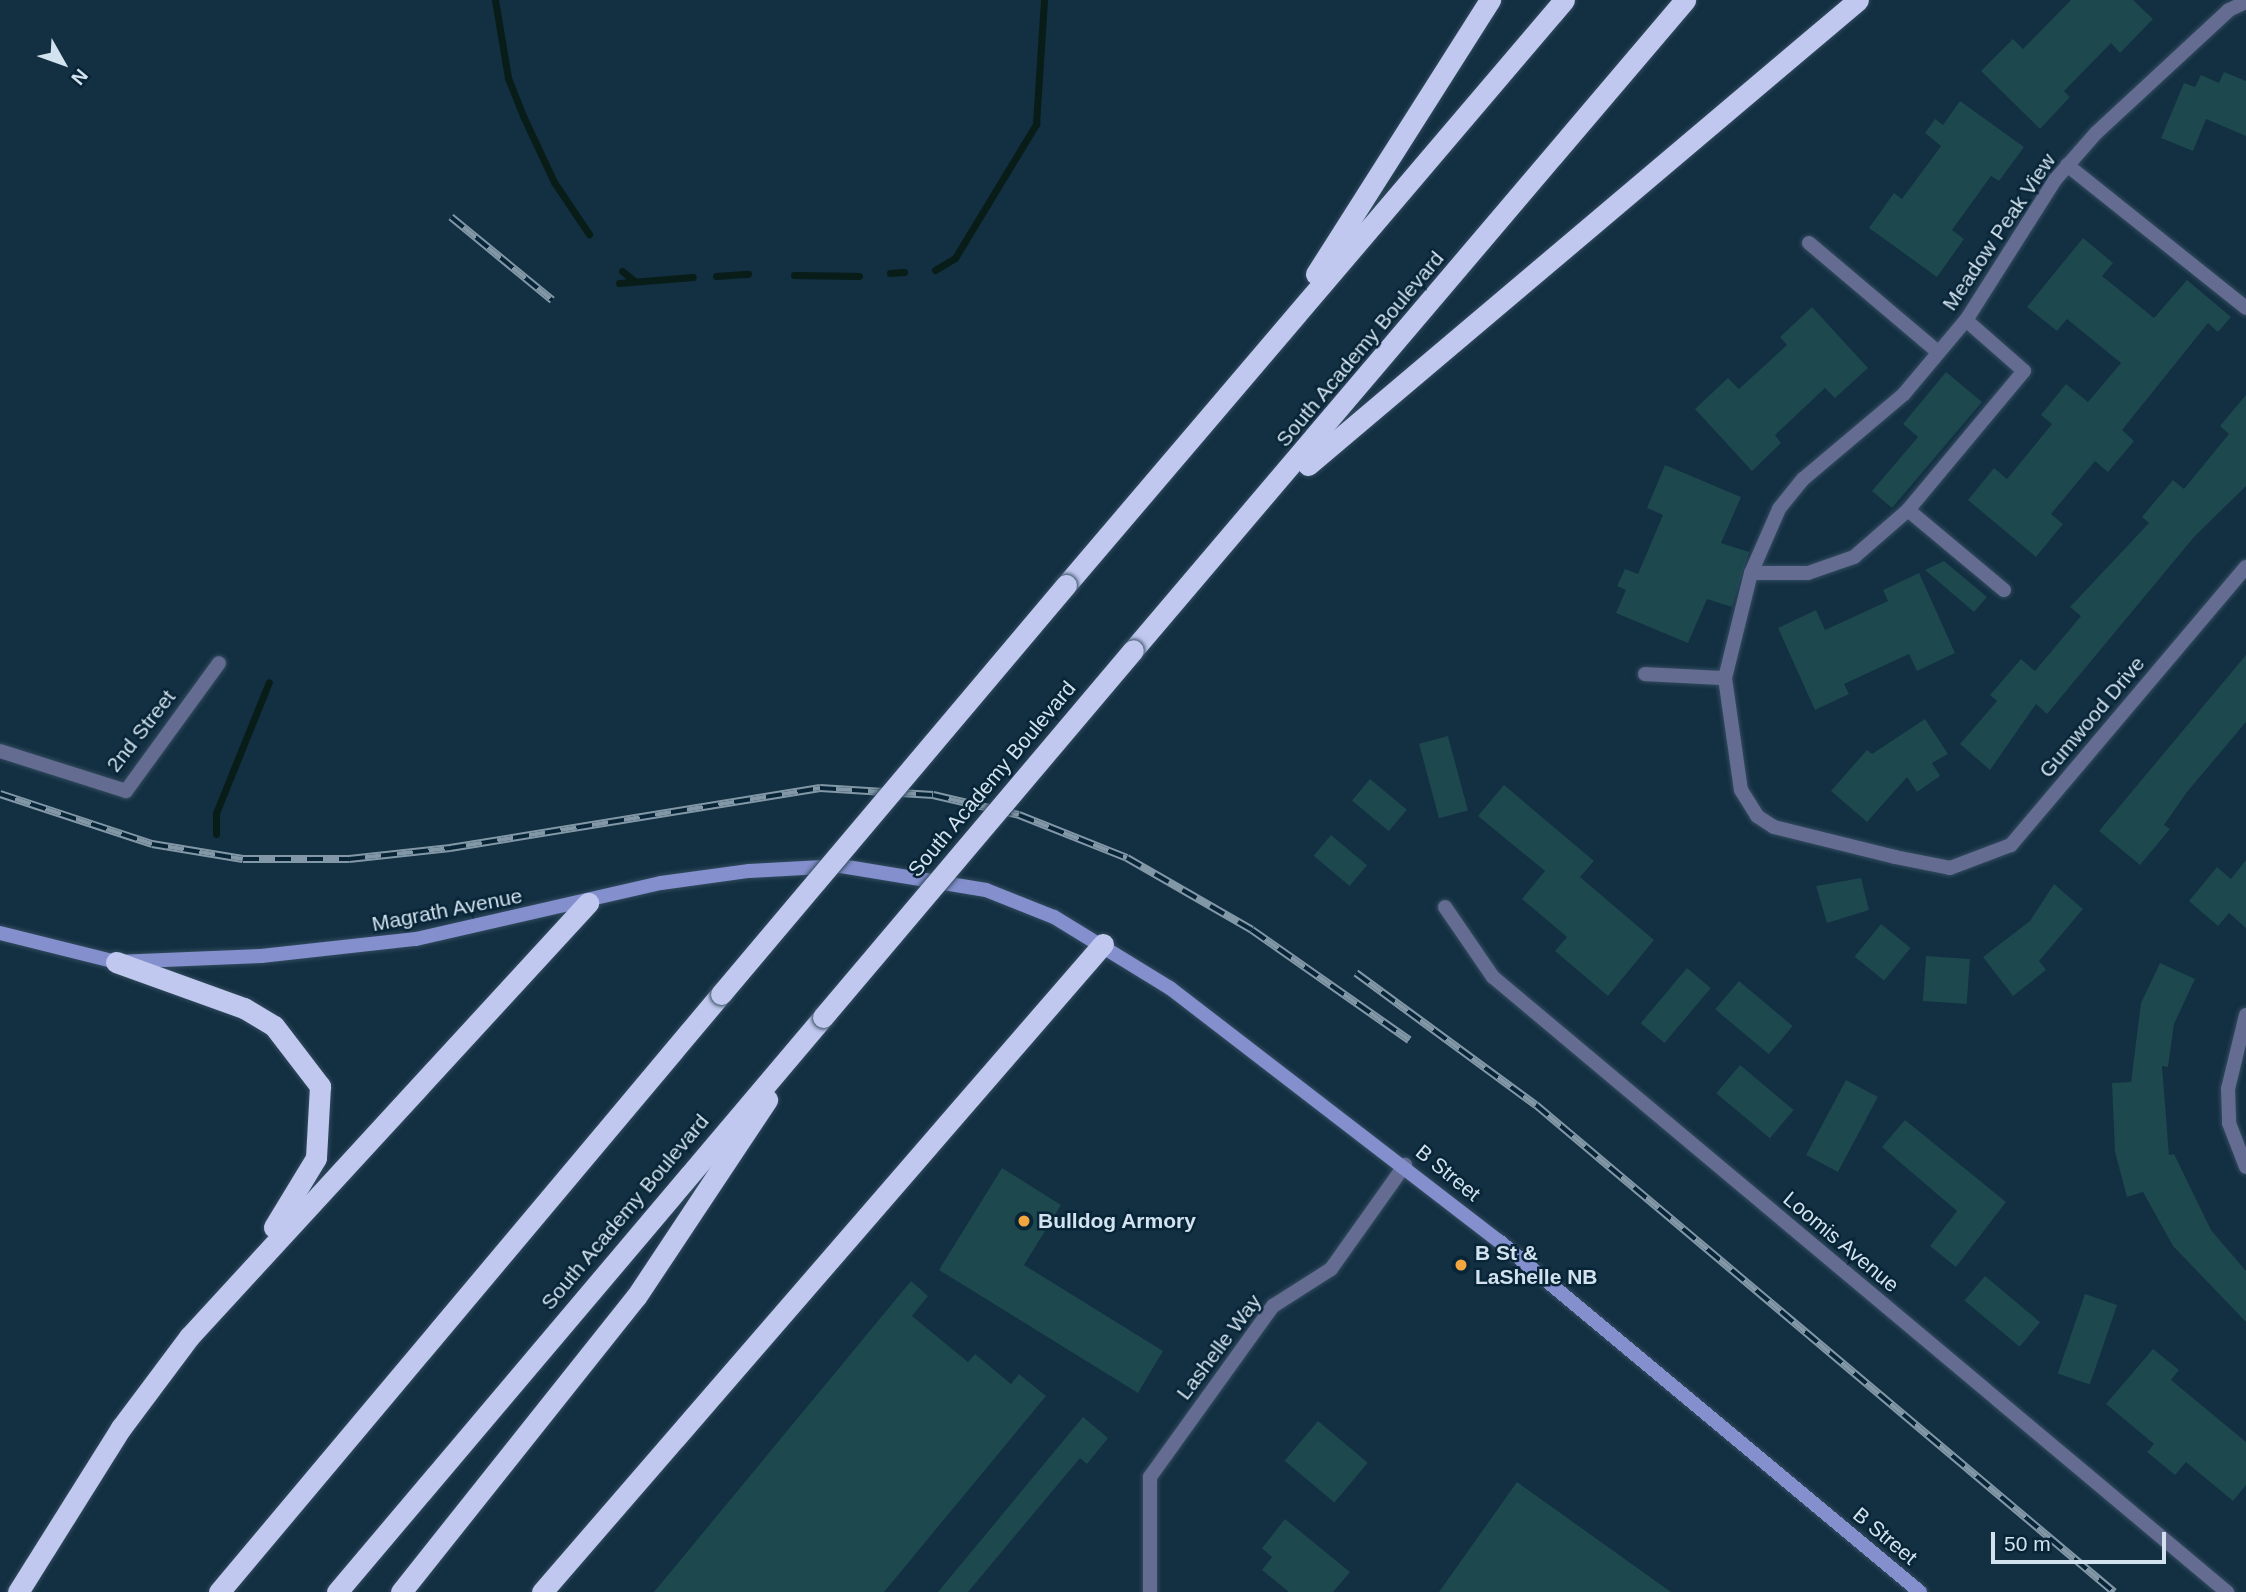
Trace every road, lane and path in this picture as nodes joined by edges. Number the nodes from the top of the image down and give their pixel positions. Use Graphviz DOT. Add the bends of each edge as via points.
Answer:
graph roads {
  1 [pos="1490,0"];
  2 [pos="1564,0"];
  3 [pos="1685,0"];
  4 [pos="1858,0"];
  5 [pos="2216,0"];
  6 [pos="2246,2"];
  7 [pos="2228,10"];
  8 [pos="2067,164"];
  9 [pos="1809,243"];
  10 [pos="2246,308"];
  11 [pos="1966,320"];
  12 [pos="1938,352"];
  13 [pos="1259,360"];
  14 [pos="1908,510"];
  15 [pos="1254,513"];
  16 [pos="2246,567"];
  17 [pos="1751,573"];
  18 [pos="2004,590"];
  19 [pos="219,663"];
  20 [pos="1645,674"];
  21 [pos="1725,678"];
  22 [pos="0,751"];
  23 [pos="1950,868"];
  24 [pos="900,874"];
  25 [pos="588,903"];
  26 [pos="1446,907"];
  27 [pos="0,933"];
  28 [pos="1103,944"];
  29 [pos="116,962"];
  30 [pos="2246,1016"];
  31 [pos="823,1017"];
  32 [pos="1405,1165"];
  33 [pos="2246,1167"];
  34 [pos="252,1264"];
  35 [pos="18,1592"];
  36 [pos="219,1592"];
  37 [pos="337,1592"];
  38 [pos="401,1592"];
  39 [pos="542,1592"];
  40 [pos="1150,1592"];
  41 [pos="1920,1592"];
  42 [pos="2227,1592"];
  1 -- 13 [label="highway" via="1430,104"];
  2 -- 13 [label="highway"];
  3 -- 15 [label="highway, South Academy Boulevard"];
  4 -- 15 [label="highway"];
  5 -- 7 [label="street"];
  6 -- 7 [label="street, Meadow Peak View"];
  7 -- 8 [label="street, Meadow Peak View"];
  8 -- 10 [label="street"];
  8 -- 11 [label="street, Meadow Peak View"];
  9 -- 12 [label="street"];
  11 -- 12 [label="street, Meadow Peak View"];
  11 -- 14 [label="street" via="2024,371"];
  12 -- 17 [label="street, Meadow Peak View" via="1904,394 1803,479 1779,509"];
  13 -- 36 [label="highway, bridge"];
  14 -- 17 [label="street" via="1854,557 1808,573"];
  14 -- 18 [label="street"];
  15 -- 31 [label="highway, South Academy Boulevard, bridge"];
  16 -- 23 [label="street, Gumwood Drive" via="2011,845"];
  17 -- 21 [label="street, Meadow Peak View"];
  19 -- 22 [label="street, 2nd Street" via="126,791"];
  20 -- 21 [label="street"];
  21 -- 23 [label="street, Meadow Peak View" via="1741,790 1757,816 1774,827"];
  24 -- 25 [label="main road, Magrath Avenue" via="841,866 749,871 662,883"];
  24 -- 28 [label="main road, B Street" via="986,890"];
  25 -- 29 [label="main road, Magrath Avenue" via="344,950"];
  25 -- 34 [label="highway"];
  26 -- 42 [label="street, Loomis Avenue" via="1493,977"];
  27 -- 29 [label="main road, Magrath Avenue"];
  28 -- 32 [label="main road, B Street"];
  28 -- 39 [label="highway"];
  29 -- 34 [label="highway" via="244,1008 274,1026 320,1086 316,1157"];
  30 -- 33 [label="street" via="2228,1089 2229,1123"];
  31 -- 37 [label="highway, South Academy Boulevard"];
  31 -- 38 [label="highway" via="636,1297"];
  32 -- 40 [label="street, Lashelle Way" via="1331,1269 1273,1306 1150,1477"];
  32 -- 41 [label="main road, B Street"];
  34 -- 35 [label="highway" via="121,1427"];
}
